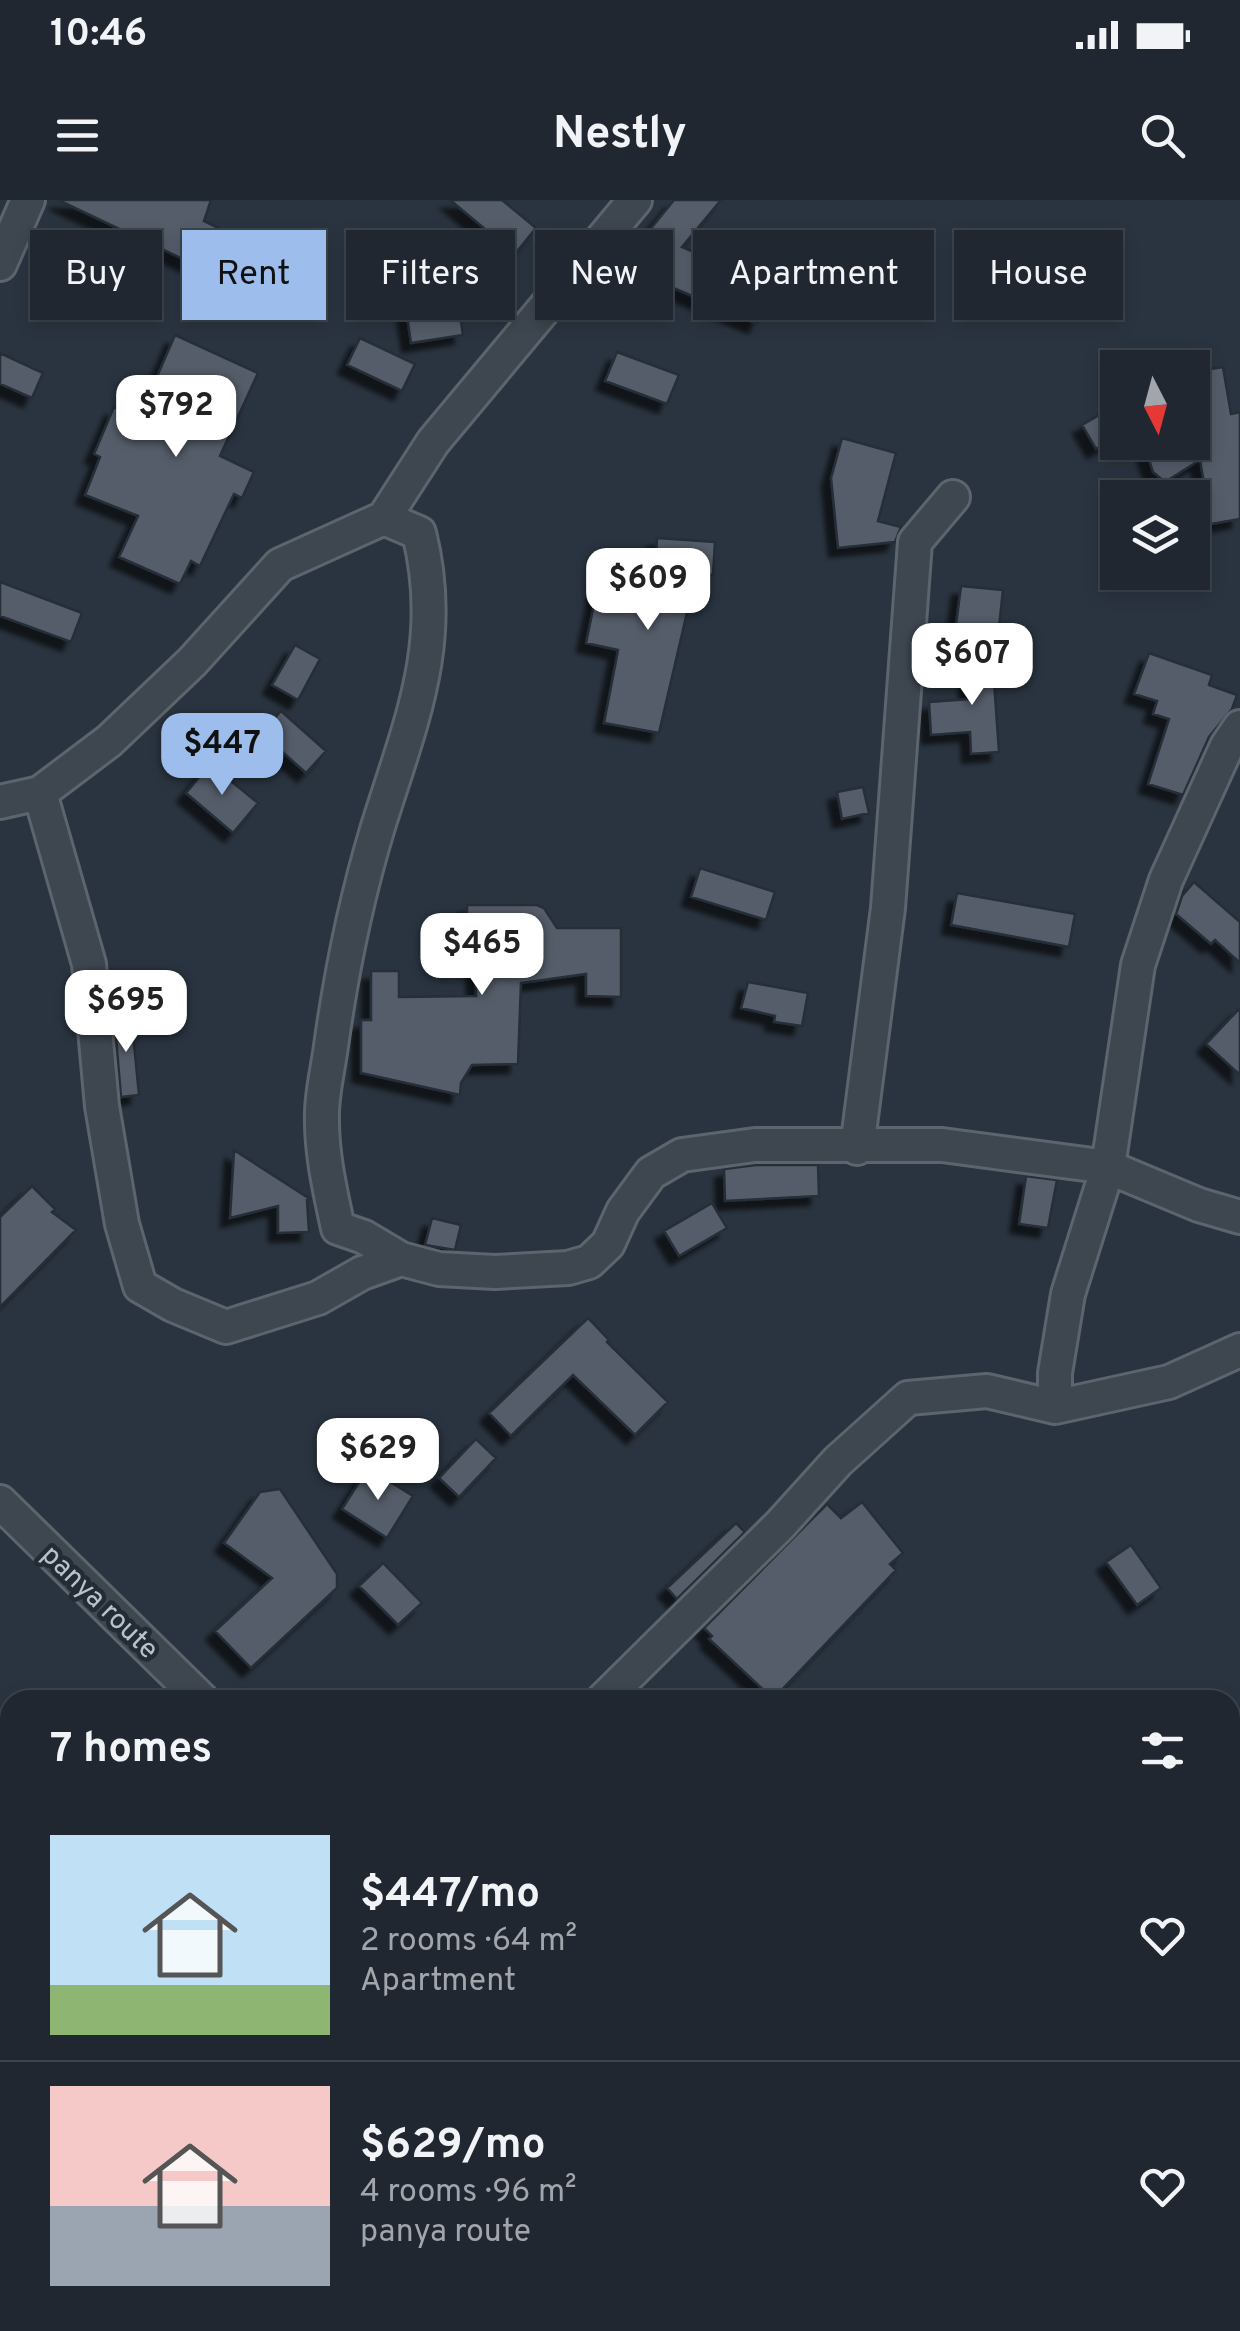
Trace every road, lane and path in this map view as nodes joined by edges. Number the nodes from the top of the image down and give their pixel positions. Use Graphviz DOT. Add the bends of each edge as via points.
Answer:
graph roads {
  1 [pos="28,200"];
  2 [pos="635,200"];
  3 [pos="0,264"];
  4 [pos="953,497"];
  5 [pos="384,518"];
  6 [pos="1240,726"];
  7 [pos="40,792"];
  8 [pos="0,802"];
  9 [pos="857,1148"];
  10 [pos="1108,1168"];
  11 [pos="1240,1216"];
  12 [pos="401,1259"];
  13 [pos="1240,1350"];
  14 [pos="1055,1408"];
  15 [pos="0,1502"];
  16 [pos="192,1690"];
  17 [pos="613,1690"];
  1 -- 3 [label="street"];
  2 -- 5 [label="street" via="433,442"];
  4 -- 9 [label="street" via="916,542 888,908"];
  5 -- 7 [label="street" via="280,565 123,728"];
  5 -- 12 [label="street" via="419,533 428,569 427,665 358,905 322,1115 338,1228"];
  6 -- 10 [label="street" via="1166,880 1138,966"];
  7 -- 8 [label="street"];
  7 -- 12 [label="street" via="89,964 102,1106 140,1286 226,1327 318,1298"];
  9 -- 10 [label="street" via="942,1145"];
  9 -- 12 [label="street" via="756,1145 682,1155 651,1173 608,1244 589,1262 568,1268 495,1272"];
  10 -- 11 [label="street"];
  10 -- 14 [label="street" via="1068,1294"];
  13 -- 14 [label="street" via="1169,1382"];
  14 -- 17 [label="street" via="987,1392 908,1398 838,1460"];
  15 -- 16 [label="street, panya route"];
}
